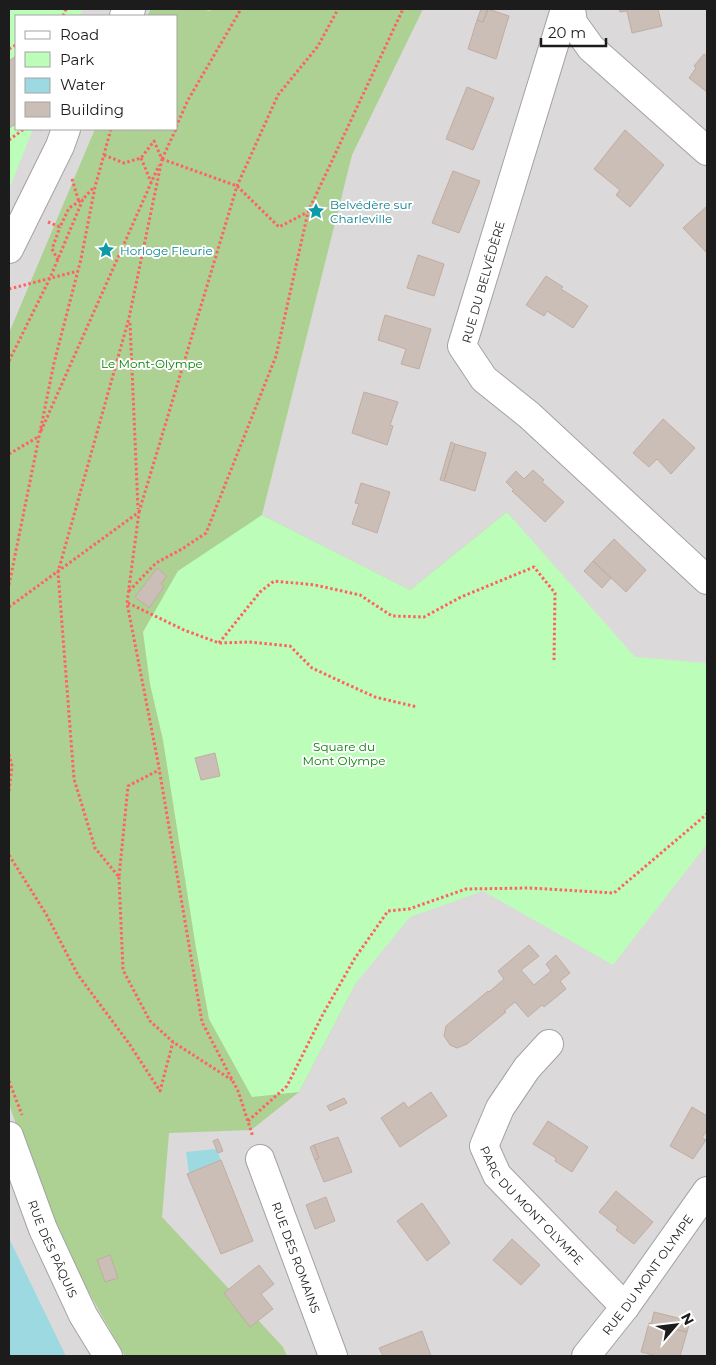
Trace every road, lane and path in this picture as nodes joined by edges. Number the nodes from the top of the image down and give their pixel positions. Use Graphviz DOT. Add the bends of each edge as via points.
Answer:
graph roads {
  1 [pos="241,9"];
  2 [pos="338,9"];
  3 [pos="403,9"];
  4 [pos="565,9"];
  5 [pos="572,9"];
  6 [pos="178,123"];
  7 [pos="23,130"];
  8 [pos="66,130"];
  9 [pos="111,130"];
  10 [pos="175,130"];
  11 [pos="9,140"];
  12 [pos="707,151"];
  13 [pos="104,154"];
  14 [pos="141,158"];
  15 [pos="162,159"];
  16 [pos="151,182"];
  17 [pos="236,186"];
  18 [pos="95,187"];
  19 [pos="75,190"];
  20 [pos="83,199"];
  21 [pos="79,202"];
  22 [pos="308,212"];
  23 [pos="48,222"];
  24 [pos="60,228"];
  25 [pos="9,250"];
  26 [pos="58,260"];
  27 [pos="78,271"];
  28 [pos="50,278"];
  29 [pos="9,288"];
  30 [pos="129,318"];
  31 [pos="9,360"];
  32 [pos="38,438"];
  33 [pos="9,454"];
  34 [pos="139,512"];
  35 [pos="58,572"];
  36 [pos="707,580"];
  37 [pos="9,585"];
  38 [pos="128,591"];
  39 [pos="127,603"];
  40 [pos="9,607"];
  41 [pos="219,643"];
  42 [pos="554,660"];
  43 [pos="417,707"];
  44 [pos="9,754"];
  45 [pos="159,770"];
  46 [pos="9,791"];
  47 [pos="707,814"];
  48 [pos="9,855"];
  49 [pos="119,877"];
  50 [pos="174,1042"];
  51 [pos="549,1044"];
  52 [pos="232,1080"];
  53 [pos="248,1121"];
  54 [pos="9,1136"];
  55 [pos="260,1159"];
  56 [pos="707,1191"];
  57 [pos="625,1307"];
  58 [pos="108,1356"];
  59 [pos="333,1356"];
  60 [pos="586,1356"];
  1 -- 6 [label="path" via="188,100"];
  2 -- 17 [label="path" via="318,46 278,96"];
  3 -- 22 [label="path"];
  4 -- 36 [label="street, RUE DU BELVÉDÈRE" via="462,346 484,379 529,415"];
  5 -- 12 [label="street" via="573,23 590,48"];
  7 -- 11 [label="path"];
  8 -- 25 [label="street"];
  9 -- 13 [label="path"];
  10 -- 15 [label="path"];
  13 -- 14 [label="path" via="124,163"];
  13 -- 18 [label="path"];
  14 -- 15 [label="path" via="154,141"];
  14 -- 16 [label="path"];
  15 -- 16 [label="path"];
  15 -- 17 [label="path"];
  15 -- 30 [label="path"];
  16 -- 32 [label="path"];
  17 -- 22 [label="path" via="279,227"];
  17 -- 34 [label="path"];
  18 -- 20 [label="path"];
  18 -- 27 [label="path"];
  19 -- 21 [label="path"];
  20 -- 21 [label="path"];
  20 -- 26 [label="path"];
  21 -- 24 [label="path" via="69,208"];
  22 -- 38 [label="path" via="276,356 206,533 156,563"];
  23 -- 24 [label="path"];
  24 -- 26 [label="path" via="52,249"];
  26 -- 28 [label="path"];
  27 -- 28 [label="path"];
  27 -- 32 [label="path"];
  28 -- 29 [label="path"];
  28 -- 31 [label="path"];
  30 -- 34 [label="path"];
  30 -- 35 [label="path"];
  32 -- 33 [label="path"];
  32 -- 37 [label="path"];
  34 -- 35 [label="path"];
  34 -- 38 [label="path"];
  35 -- 40 [label="path"];
  35 -- 49 [label="path" via="74,778 95,848"];
  38 -- 39 [label="path"];
  39 -- 41 [label="path"];
  39 -- 45 [label="path"];
  41 -- 42 [label="path" via="260,592 274,581 315,585 360,595 392,616 424,617 461,597 534,567 555,592"];
  41 -- 43 [label="path" via="290,646 312,668 334,679 375,696"];
  44 -- 46 [label="path" via="12,766"];
  45 -- 49 [label="path" via="128,786"];
  45 -- 52 [label="path" via="202,1022"];
  47 -- 53 [label="path" via="614,893 530,888 466,889 409,909 388,911 354,958 287,1086"];
  48 -- 50 [label="path" via="46,914 78,975 160,1091"];
  49 -- 50 [label="path" via="122,970 150,1021"];
  50 -- 52 [label="path"];
  51 -- 57 [label="street, PARC DU MONT OLYMPE" via="527,1068 500,1108 484,1146 498,1175"];
  52 -- 53 [label="path"];
  53 -- 55 [label="path"];
  54 -- 58 [label="street, RUE DES PÂQUIS" via="43,1229 83,1315"];
  55 -- 59 [label="street, RUE DES ROMAINS"];
  56 -- 57 [label="street, RUE DU MONT OLYMPE"];
  57 -- 60 [label="street, RUE DU MONT OLYMPE"];
}
